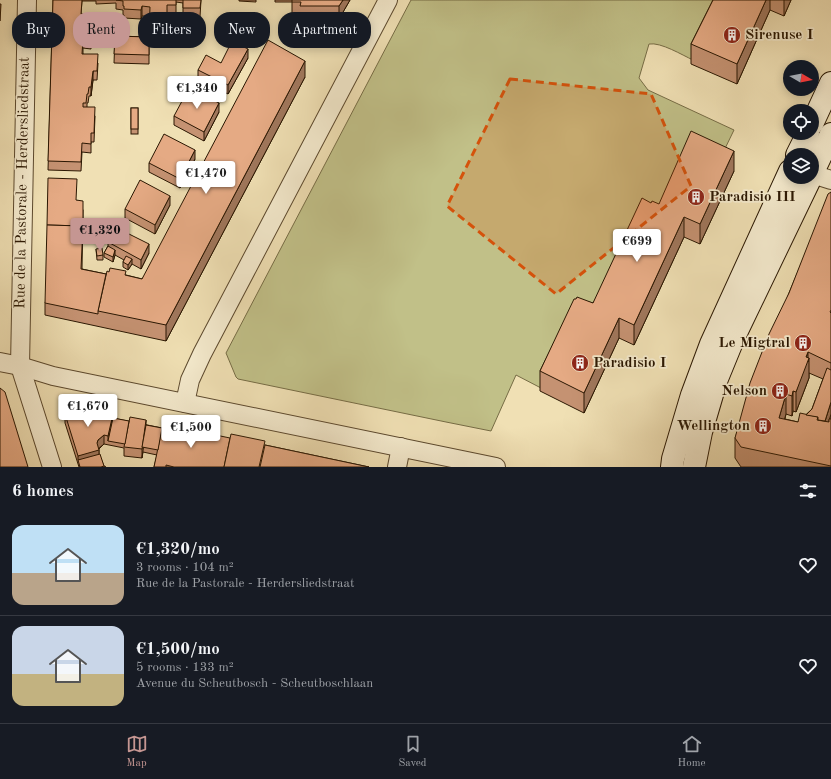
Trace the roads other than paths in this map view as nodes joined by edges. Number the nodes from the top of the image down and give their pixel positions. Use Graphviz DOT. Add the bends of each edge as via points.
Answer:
graph roads {
  1 [pos="27,0"];
  2 [pos="388,0"];
  3 [pos="831,82"];
  4 [pos="819,109"];
  5 [pos="831,134"];
  6 [pos="819,159"];
  7 [pos="819,176"];
  8 [pos="831,180"];
  9 [pos="784,184"];
  10 [pos="808,184"];
  11 [pos="0,362"];
  12 [pos="20,366"];
  13 [pos="186,403"];
  14 [pos="401,447"];
  15 [pos="52,467"];
  16 [pos="397,467"];
  17 [pos="496,467"];
  18 [pos="672,467"];
  19 [pos="694,467"];
  1 -- 12 [label="street, Rue de la Pastorale - Herdersliedstraat"];
  2 -- 13 [label="street" via="202,354 190,380"];
  3 -- 4 [label="street"];
  5 -- 6 [label="street"];
  7 -- 8 [label="street"];
  9 -- 18 [label="street" via="711,344 692,395"];
  10 -- 19 [label="street" via="731,343 701,432"];
  11 -- 12 [label="street"];
  12 -- 13 [label="street" via="53,376"];
  12 -- 15 [label="street, Rue de la Pastorale - Herdersliedstraat"];
  13 -- 14 [label="street"];
  14 -- 16 [label="street"];
  14 -- 17 [label="street"];
}
